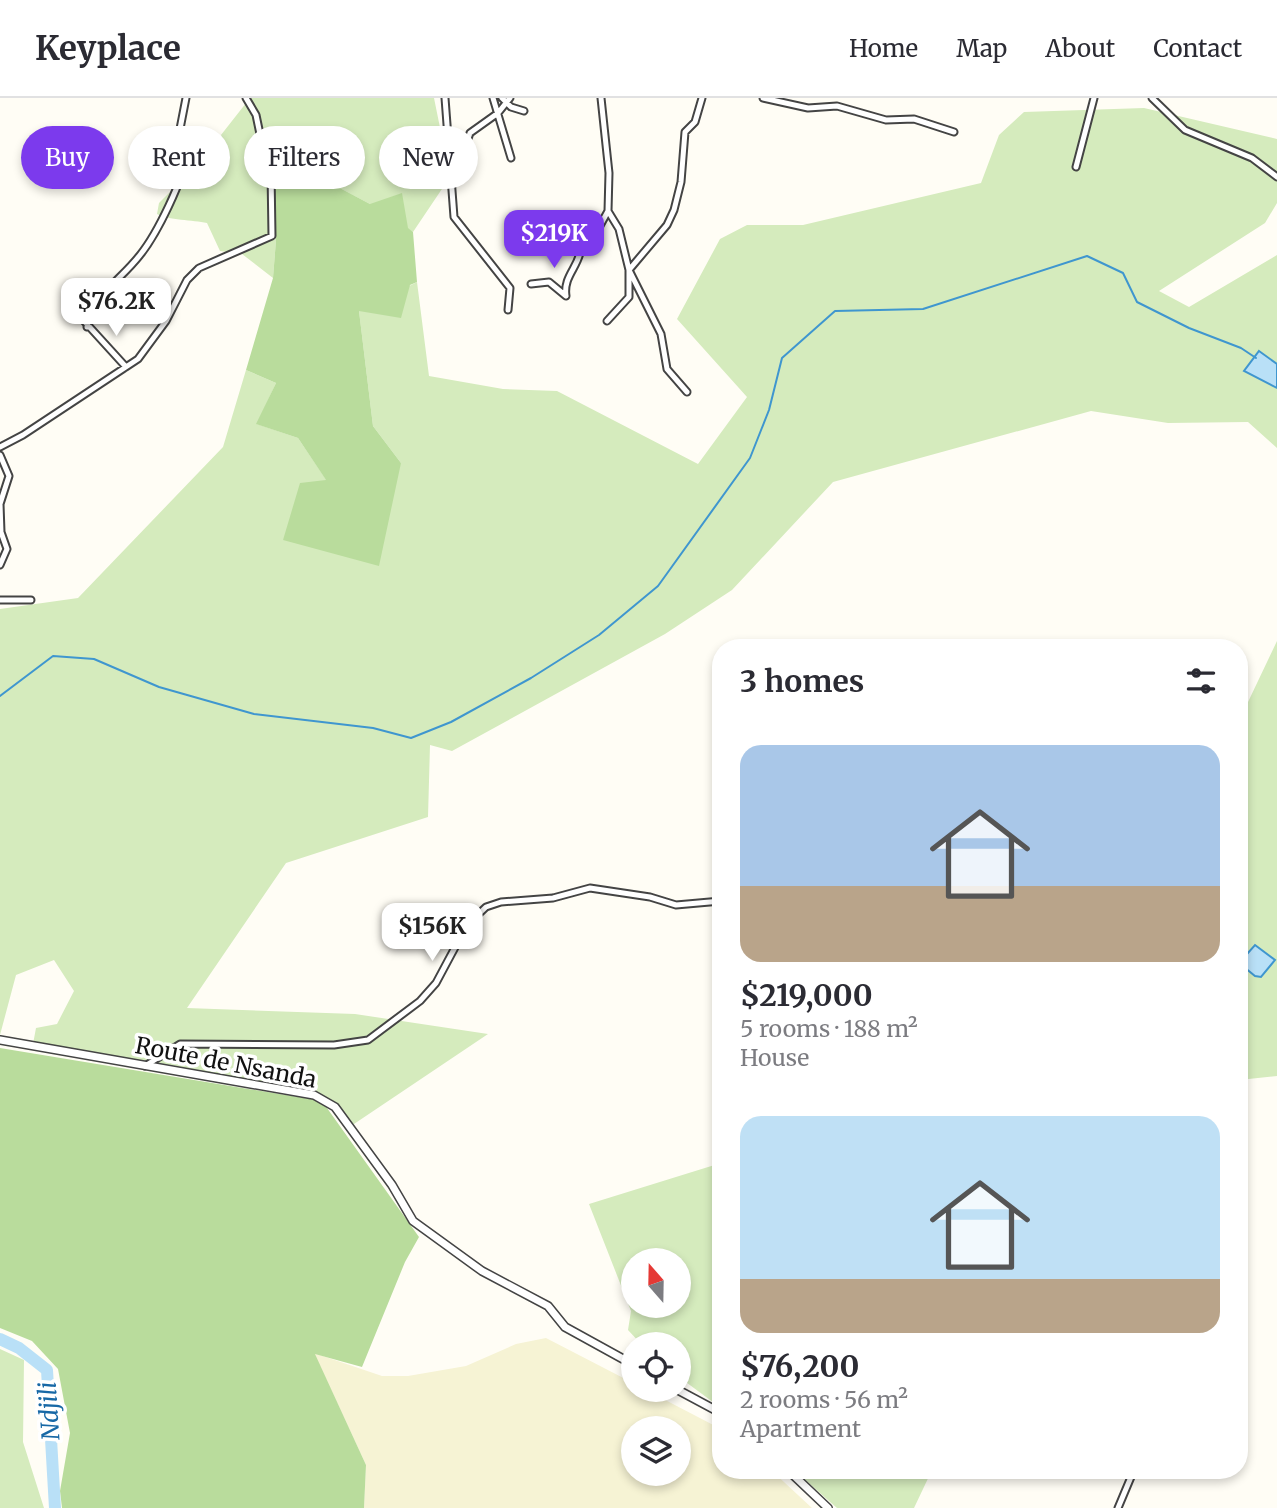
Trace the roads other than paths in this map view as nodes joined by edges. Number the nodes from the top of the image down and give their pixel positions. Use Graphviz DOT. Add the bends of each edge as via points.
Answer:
graph roads {
  1 [pos="186,98"];
  2 [pos="246,98"];
  3 [pos="445,98"];
  4 [pos="493,98"];
  5 [pos="601,98"];
  6 [pos="702,98"];
  7 [pos="763,98"];
  8 [pos="1094,98"];
  9 [pos="1152,98"];
  10 [pos="506,99"];
  11 [pos="524,111"];
  12 [pos="498,114"];
  13 [pos="447,126"];
  14 [pos="478,128"];
  15 [pos="954,131"];
  16 [pos="511,158"];
  17 [pos="1076,167"];
  18 [pos="1277,177"];
  19 [pos="452,189"];
  20 [pos="608,211"];
  21 [pos="628,270"];
  22 [pos="531,284"];
  23 [pos="100,295"];
  24 [pos="508,310"];
  25 [pos="607,321"];
  26 [pos="87,327"];
  27 [pos="127,367"];
  28 [pos="687,392"];
  29 [pos="0,447"];
  30 [pos="0,455"];
  31 [pos="0,565"];
  32 [pos="0,600"];
  33 [pos="31,600"];
  34 [pos="712,902"];
  35 [pos="0,1040"];
  36 [pos="145,1066"];
  37 [pos="621,1358"];
  38 [pos="691,1397"];
  39 [pos="712,1408"];
  40 [pos="797,1479"];
  41 [pos="1130,1479"];
  42 [pos="828,1508"];
  43 [pos="1118,1508"];
  1 -- 23 [label="street" via="179,134 187,153 181,173 144,250"];
  2 -- 27 [label="street" via="258,122 261,139 257,144 271,172 272,236 194,273 148,348"];
  3 -- 13 [label="street"];
  4 -- 12 [label="street"];
  5 -- 20 [label="street"];
  6 -- 21 [label="street" via="695,122 685,132 674,210 667,225"];
  7 -- 15 [label="street" via="808,108 837,106 886,120 914,119"];
  8 -- 17 [label="street"];
  9 -- 18 [label="street" via="1185,130 1252,158"];
  10 -- 11 [label="street"];
  10 -- 12 [label="street"];
  12 -- 14 [label="street"];
  12 -- 16 [label="street"];
  19 -- 24 [label="street" via="454,217 510,288"];
  20 -- 21 [label="street" via="619,229"];
  20 -- 22 [label="street" via="581,248 580,261 567,277 566,296 549,282"];
  21 -- 25 [label="street" via="629,297"];
  21 -- 28 [label="street" via="661,334 667,369"];
  23 -- 26 [label="street"];
  23 -- 26 [label="street" via="75,311"];
  26 -- 27 [label="street"];
  27 -- 29 [label="street"];
  30 -- 31 [label="street" via="9,477 1,504 6,549"];
  32 -- 33 [label="street"];
  34 -- 36 [label="street" via="676,905 590,888 553,898 501,902 486,907 467,925 436,983 420,1001 368,1040 334,1045 180,1044"];
  35 -- 36 [label="street, Route de Nsanda"];
  36 -- 37 [label="street, Route de Nsanda" via="314,1095 335,1107 413,1221 482,1271 548,1306 565,1327"];
  38 -- 39 [label="street"];
  40 -- 42 [label="street"];
  41 -- 43 [label="street"];
}
